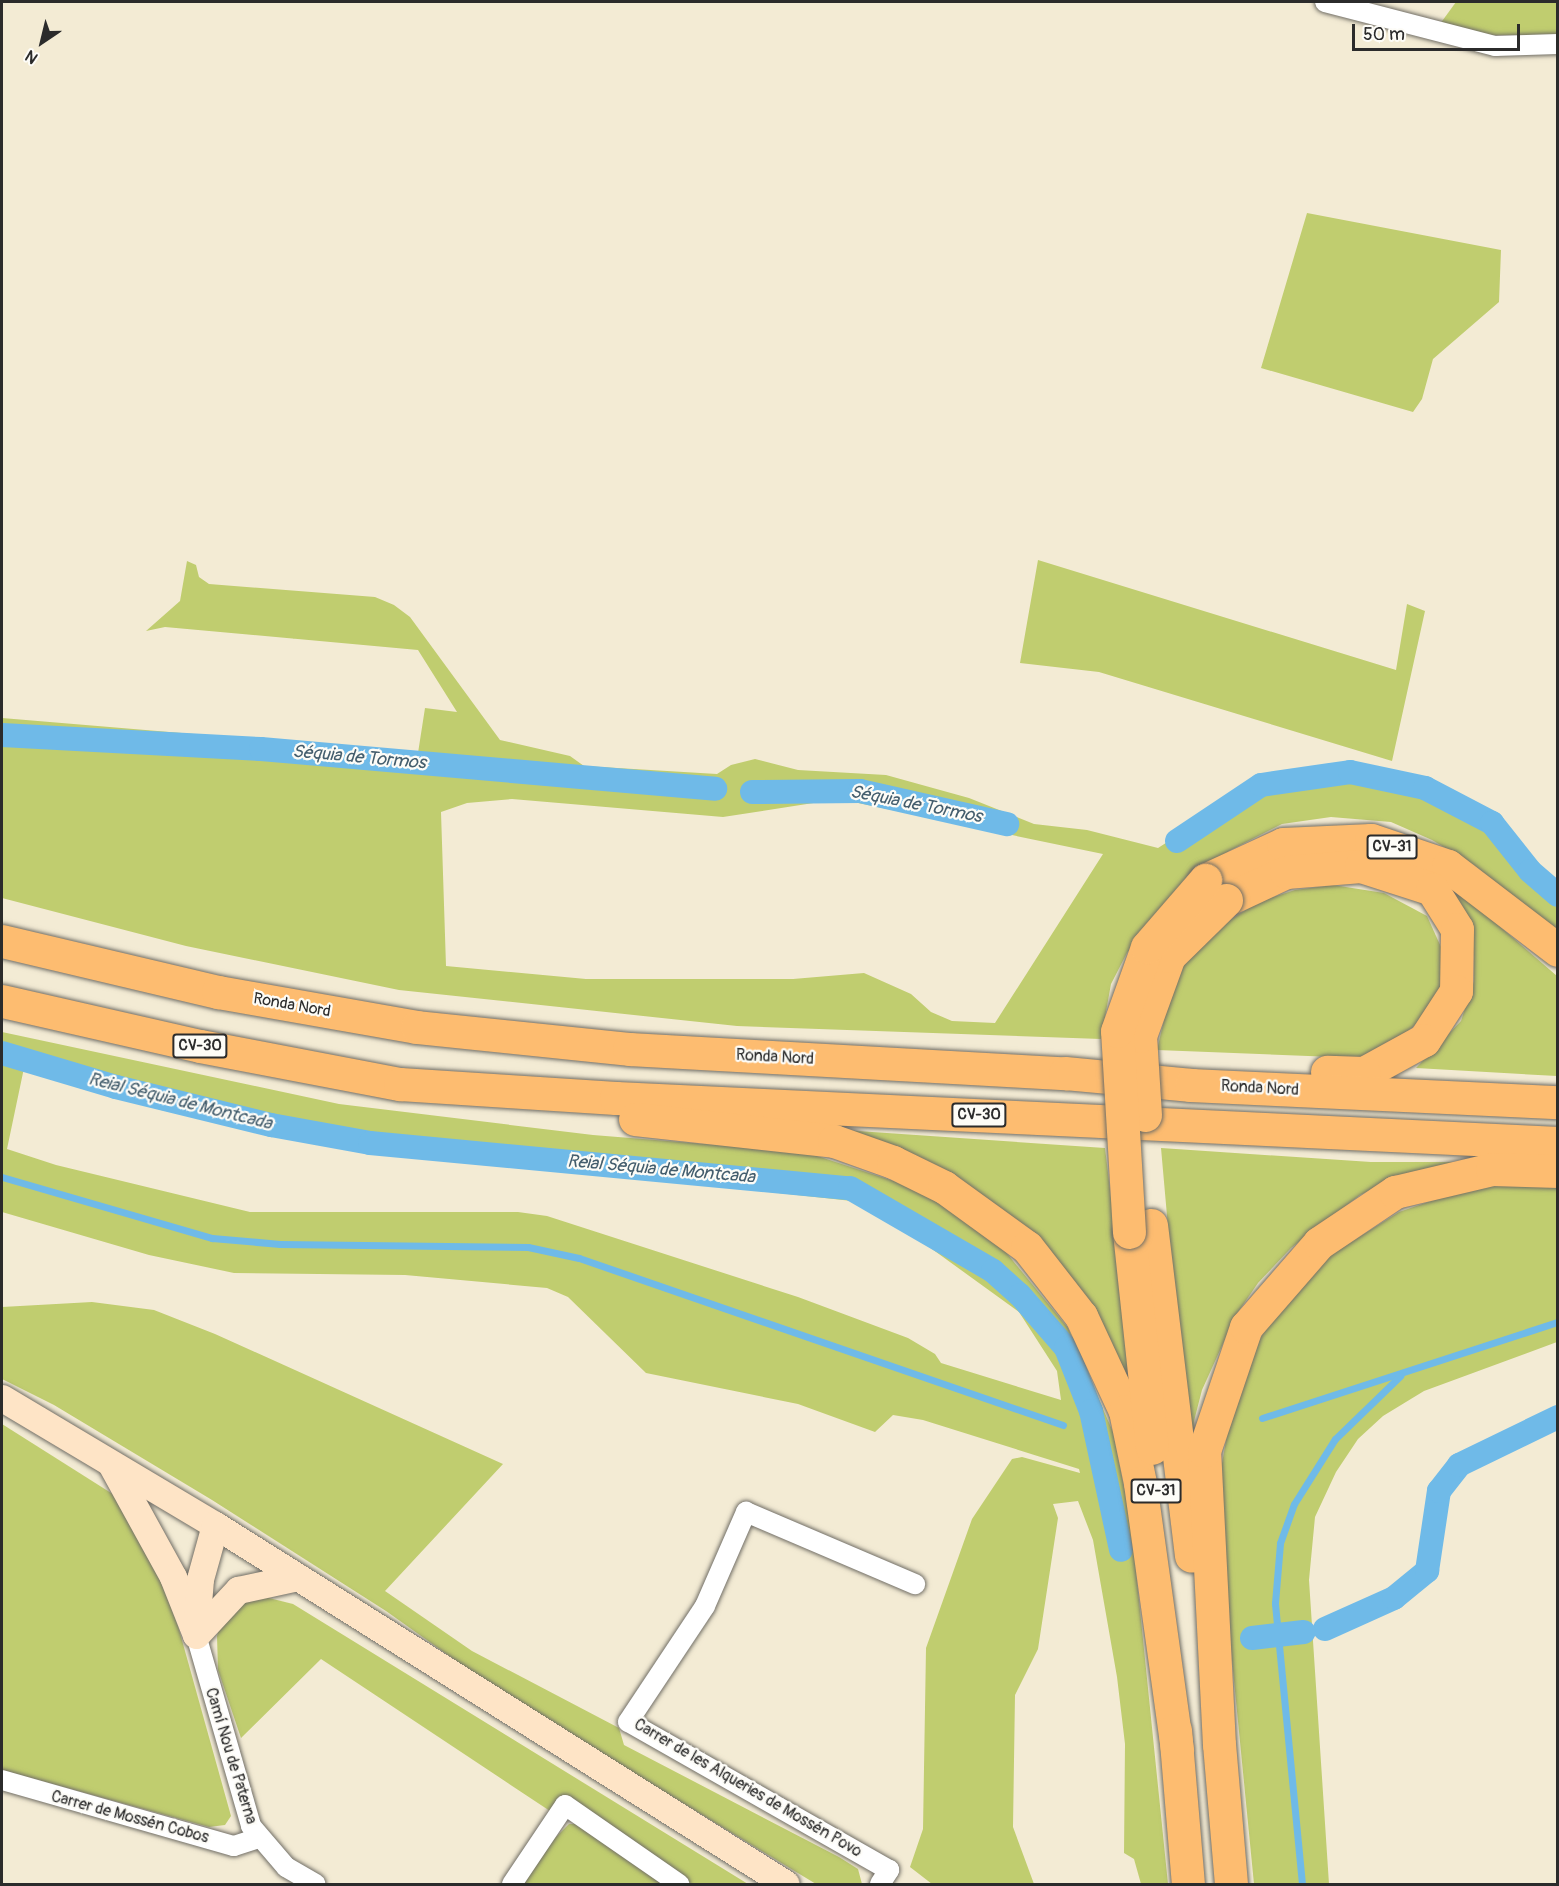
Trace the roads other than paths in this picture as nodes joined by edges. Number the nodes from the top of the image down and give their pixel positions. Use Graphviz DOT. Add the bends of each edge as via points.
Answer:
graph roads {
  1 [pos="1325,2"];
  2 [pos="1557,44"];
  3 [pos="1215,890"];
  4 [pos="2,941"];
  5 [pos="1557,950"];
  6 [pos="2,1001"];
  7 [pos="1065,1073"];
  8 [pos="400,1084"];
  9 [pos="1557,1102"];
  10 [pos="1557,1143"];
  11 [pos="1557,1171"];
  12 [pos="1140,1229"];
  13 [pos="2,1398"];
  14 [pos="110,1463"];
  15 [pos="215,1525"];
  16 [pos="173,1577"];
  17 [pos="298,1577"];
  18 [pos="915,1584"];
  19 [pos="196,1635"];
  20 [pos="1219,1745"];
  21 [pos="1177,1750"];
  22 [pos="2,1780"];
  23 [pos="259,1838"];
  24 [pos="885,1877"];
  25 [pos="316,1884"];
  26 [pos="512,1884"];
  27 [pos="679,1884"];
  28 [pos="786,1884"];
  29 [pos="1188,1884"];
  30 [pos="1231,1884"];
  1 -- 2 [label="street" via="1495,46"];
  3 -- 5 [label="highway, CV-31" via="1283,843 1371,840 1448,866"];
  3 -- 7 [label="highway" via="1286,872 1361,866 1432,889 1457,929 1456,991 1424,1040 1364,1073 1192,1067"];
  3 -- 12 [label="highway, bridge" via="1169,956 1140,1036"];
  4 -- 7 [label="highway, Ronda Nord" via="218,992 417,1027 629,1049"];
  6 -- 8 [label="highway, CV-30" via="200,1046"];
  7 -- 9 [label="highway, Ronda Nord" via="1191,1085"];
  8 -- 10 [label="highway, CV-30"];
  8 -- 21 [label="highway" via="612,1116 834,1141 894,1162 944,1187 1027,1247 1081,1316 1125,1411 1140,1483"];
  11 -- 20 [label="highway" via="1492,1169 1395,1192 1319,1243 1246,1327 1204,1451"];
  12 -- 20 [label="highway"];
  12 -- 21 [label="highway, CV-31"];
  13 -- 14 [label="street"];
  14 -- 15 [label="street"];
  14 -- 16 [label="street, Camí Nou de Paterna"];
  15 -- 16 [label="street"];
  15 -- 17 [label="street"];
  15 -- 19 [label="street, Camí Nou de Paterna" via="200,1579"];
  16 -- 19 [label="street, Camí Nou de Paterna"];
  17 -- 19 [label="street" via="238,1590"];
  17 -- 28 [label="street"];
  18 -- 24 [label="street, Carrer de les Alqueries de Mossén Povo" via="746,1512 705,1606 628,1722"];
  19 -- 23 [label="street, Camí Nou de Paterna" via="244,1812"];
  20 -- 30 [label="highway"];
  21 -- 29 [label="highway, CV-31"];
  22 -- 23 [label="street, Carrer de Mossén Cobos" via="234,1846"];
  23 -- 25 [label="street, Camí Nou de Paterna" via="286,1867"];
  26 -- 27 [label="street" via="565,1805"];
}
